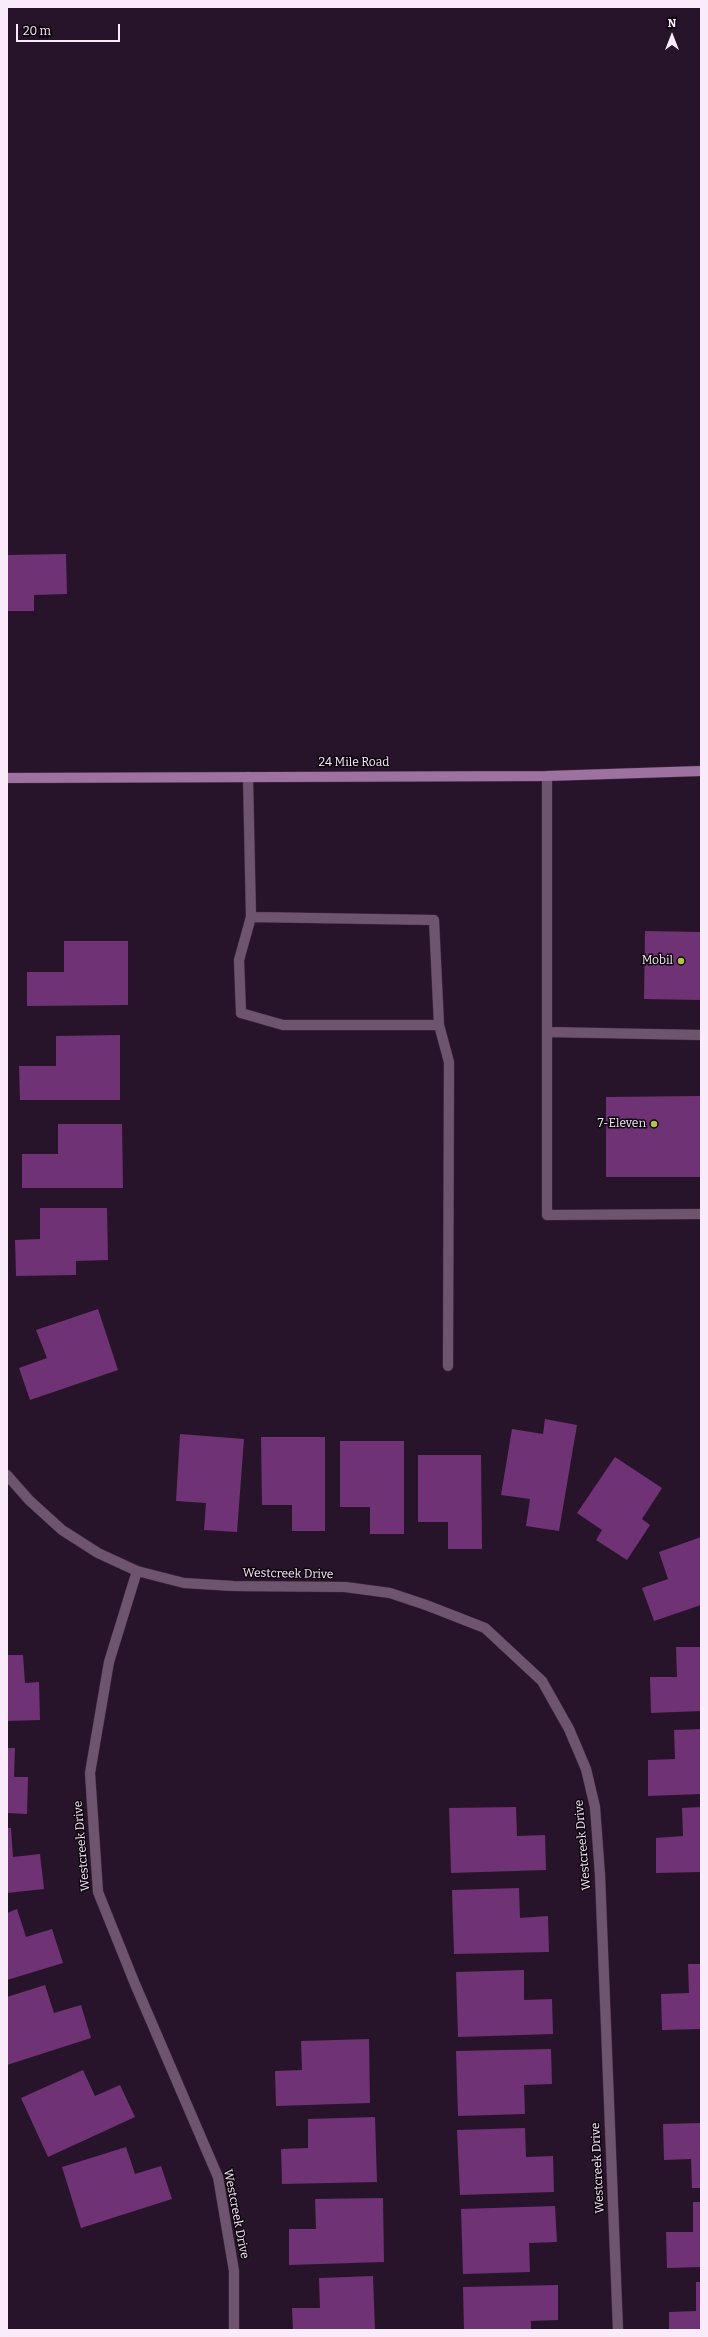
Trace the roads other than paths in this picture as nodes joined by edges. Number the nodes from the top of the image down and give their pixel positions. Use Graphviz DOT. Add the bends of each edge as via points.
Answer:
graph roads {
  1 [pos="701,771"];
  2 [pos="547,776"];
  3 [pos="248,777"];
  4 [pos="7,778"];
  5 [pos="251,917"];
  6 [pos="439,1025"];
  7 [pos="547,1032"];
  8 [pos="701,1035"];
  9 [pos="701,1214"];
  10 [pos="448,1366"];
  11 [pos="7,1475"];
  12 [pos="137,1571"];
  13 [pos="234,2330"];
  14 [pos="618,2330"];
  1 -- 2 [label="street, 24 Mile Road"];
  2 -- 3 [label="street, 24 Mile Road"];
  2 -- 7 [label="street"];
  3 -- 4 [label="street, 24 Mile Road"];
  3 -- 5 [label="street"];
  5 -- 6 [label="street" via="434,920"];
  5 -- 6 [label="street" via="239,960 241,1013 283,1025"];
  6 -- 10 [label="street" via="449,1062"];
  7 -- 8 [label="street"];
  7 -- 9 [label="street" via="547,1215"];
  11 -- 12 [label="street" via="29,1500 62,1530 98,1553"];
  12 -- 13 [label="street, Westcreek Drive" via="109,1662 90,1773 98,1892 218,2177 234,2271"];
  12 -- 14 [label="street, Westcreek Drive" via="184,1583 345,1587 390,1593 485,1628 542,1680 570,1729 586,1769 594,1806 600,1875"];
}
